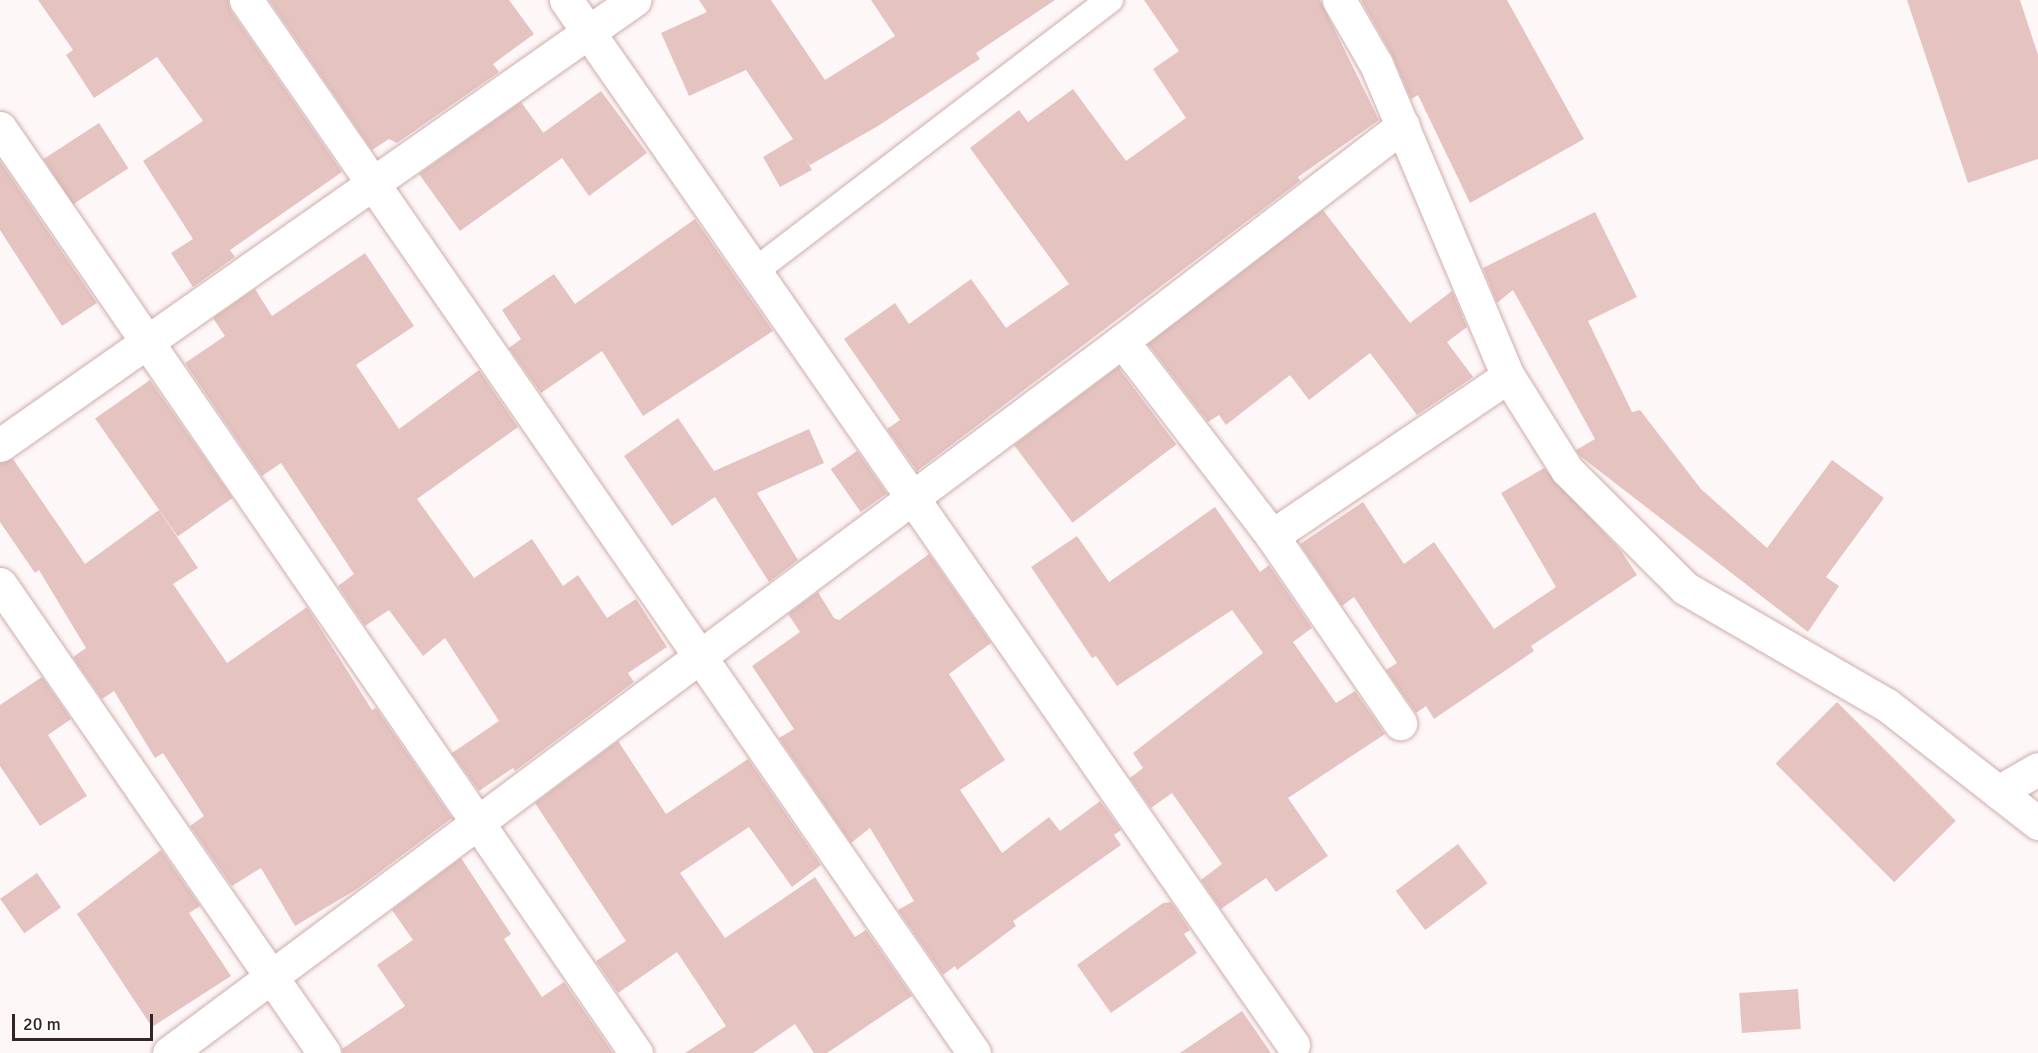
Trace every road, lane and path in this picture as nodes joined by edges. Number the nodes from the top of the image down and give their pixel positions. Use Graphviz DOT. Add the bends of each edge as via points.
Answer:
graph roads {
  1 [pos="246,0"];
  2 [pos="566,0"];
  3 [pos="634,0"];
  4 [pos="1110,0"];
  5 [pos="1339,0"];
  6 [pos="589,32"];
  7 [pos="1403,125"];
  8 [pos="0,128"];
  9 [pos="373,183"];
  10 [pos="755,271"];
  11 [pos="1122,341"];
  12 [pos="147,342"];
  13 [pos="1508,376"];
  14 [pos="0,445"];
  15 [pos="910,500"];
  16 [pos="1272,536"];
  17 [pos="0,584"];
  18 [pos="698,658"];
  19 [pos="1400,723"];
  20 [pos="2038,769"];
  21 [pos="1998,792"];
  22 [pos="476,824"];
  23 [pos="2038,824"];
  24 [pos="271,977"];
  25 [pos="1293,1045"];
  26 [pos="169,1053"];
  27 [pos="324,1053"];
  28 [pos="636,1053"];
  29 [pos="974,1053"];
  1 -- 9 [label="street"];
  2 -- 6 [label="street"];
  3 -- 6 [label="street"];
  4 -- 10 [label="lane"];
  5 -- 7 [label="street" via="1376,64"];
  6 -- 9 [label="street"];
  6 -- 10 [label="street"];
  7 -- 11 [label="street"];
  7 -- 13 [label="street"];
  8 -- 12 [label="street"];
  9 -- 12 [label="street"];
  9 -- 18 [label="street"];
  10 -- 15 [label="street"];
  11 -- 15 [label="street"];
  11 -- 16 [label="street"];
  12 -- 14 [label="street"];
  12 -- 22 [label="street"];
  13 -- 16 [label="street"];
  13 -- 21 [label="street" via="1567,470 1685,588 1887,705"];
  15 -- 18 [label="street"];
  15 -- 25 [label="street"];
  16 -- 19 [label="street"];
  17 -- 24 [label="street"];
  18 -- 22 [label="street"];
  18 -- 29 [label="street"];
  20 -- 21 [label="street"];
  21 -- 23 [label="street"];
  22 -- 24 [label="street"];
  22 -- 28 [label="street"];
  24 -- 26 [label="street"];
  24 -- 27 [label="street"];
}
